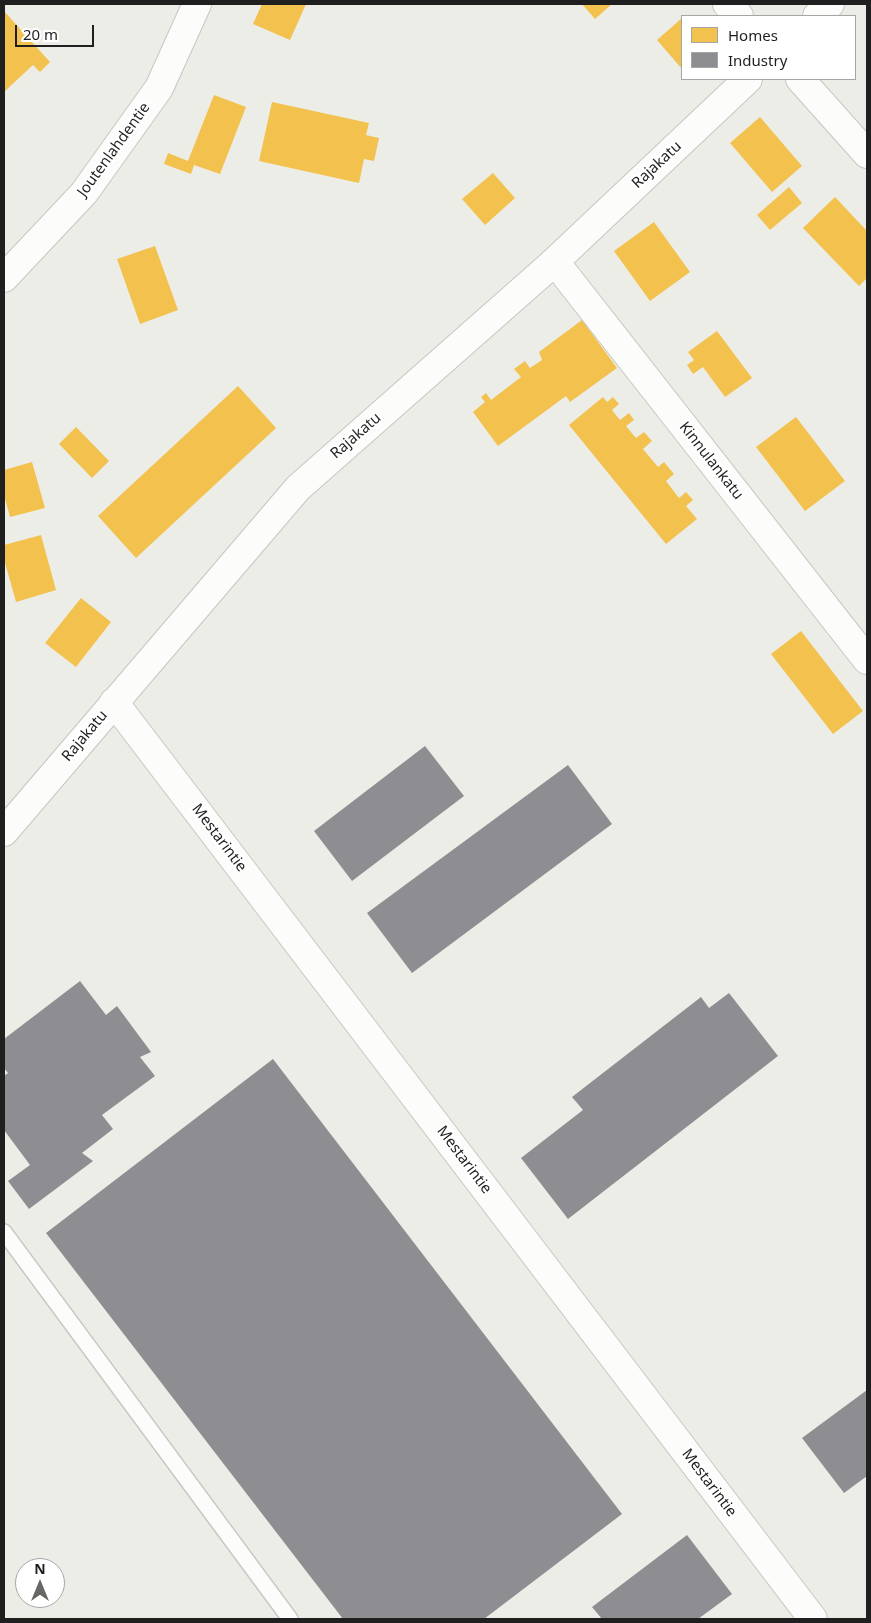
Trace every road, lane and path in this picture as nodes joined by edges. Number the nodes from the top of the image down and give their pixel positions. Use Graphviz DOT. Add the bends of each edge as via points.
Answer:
graph roads {
  1 [pos="197,4"];
  2 [pos="728,4"];
  3 [pos="830,4"];
  4 [pos="738,15"];
  5 [pos="818,15"];
  6 [pos="747,80"];
  7 [pos="801,80"];
  8 [pos="867,154"];
  9 [pos="552,264"];
  10 [pos="4,278"];
  11 [pos="867,660"];
  12 [pos="114,702"];
  13 [pos="4,832"];
  14 [pos="4,1232"];
  15 [pos="290,1619"];
  16 [pos="814,1619"];
  1 -- 10 [label="street, Joutenlahdentie" via="160,88 84,193"];
  2 -- 4 [label="street"];
  3 -- 5 [label="street"];
  6 -- 9 [label="street, Rajakatu"];
  7 -- 8 [label="street"];
  9 -- 11 [label="street, Kinnulankatu" via="563,272"];
  9 -- 12 [label="street, Rajakatu" via="298,488"];
  12 -- 13 [label="street, Rajakatu"];
  12 -- 16 [label="street, Mestarintie"];
  14 -- 15 [label="lane"];
}
